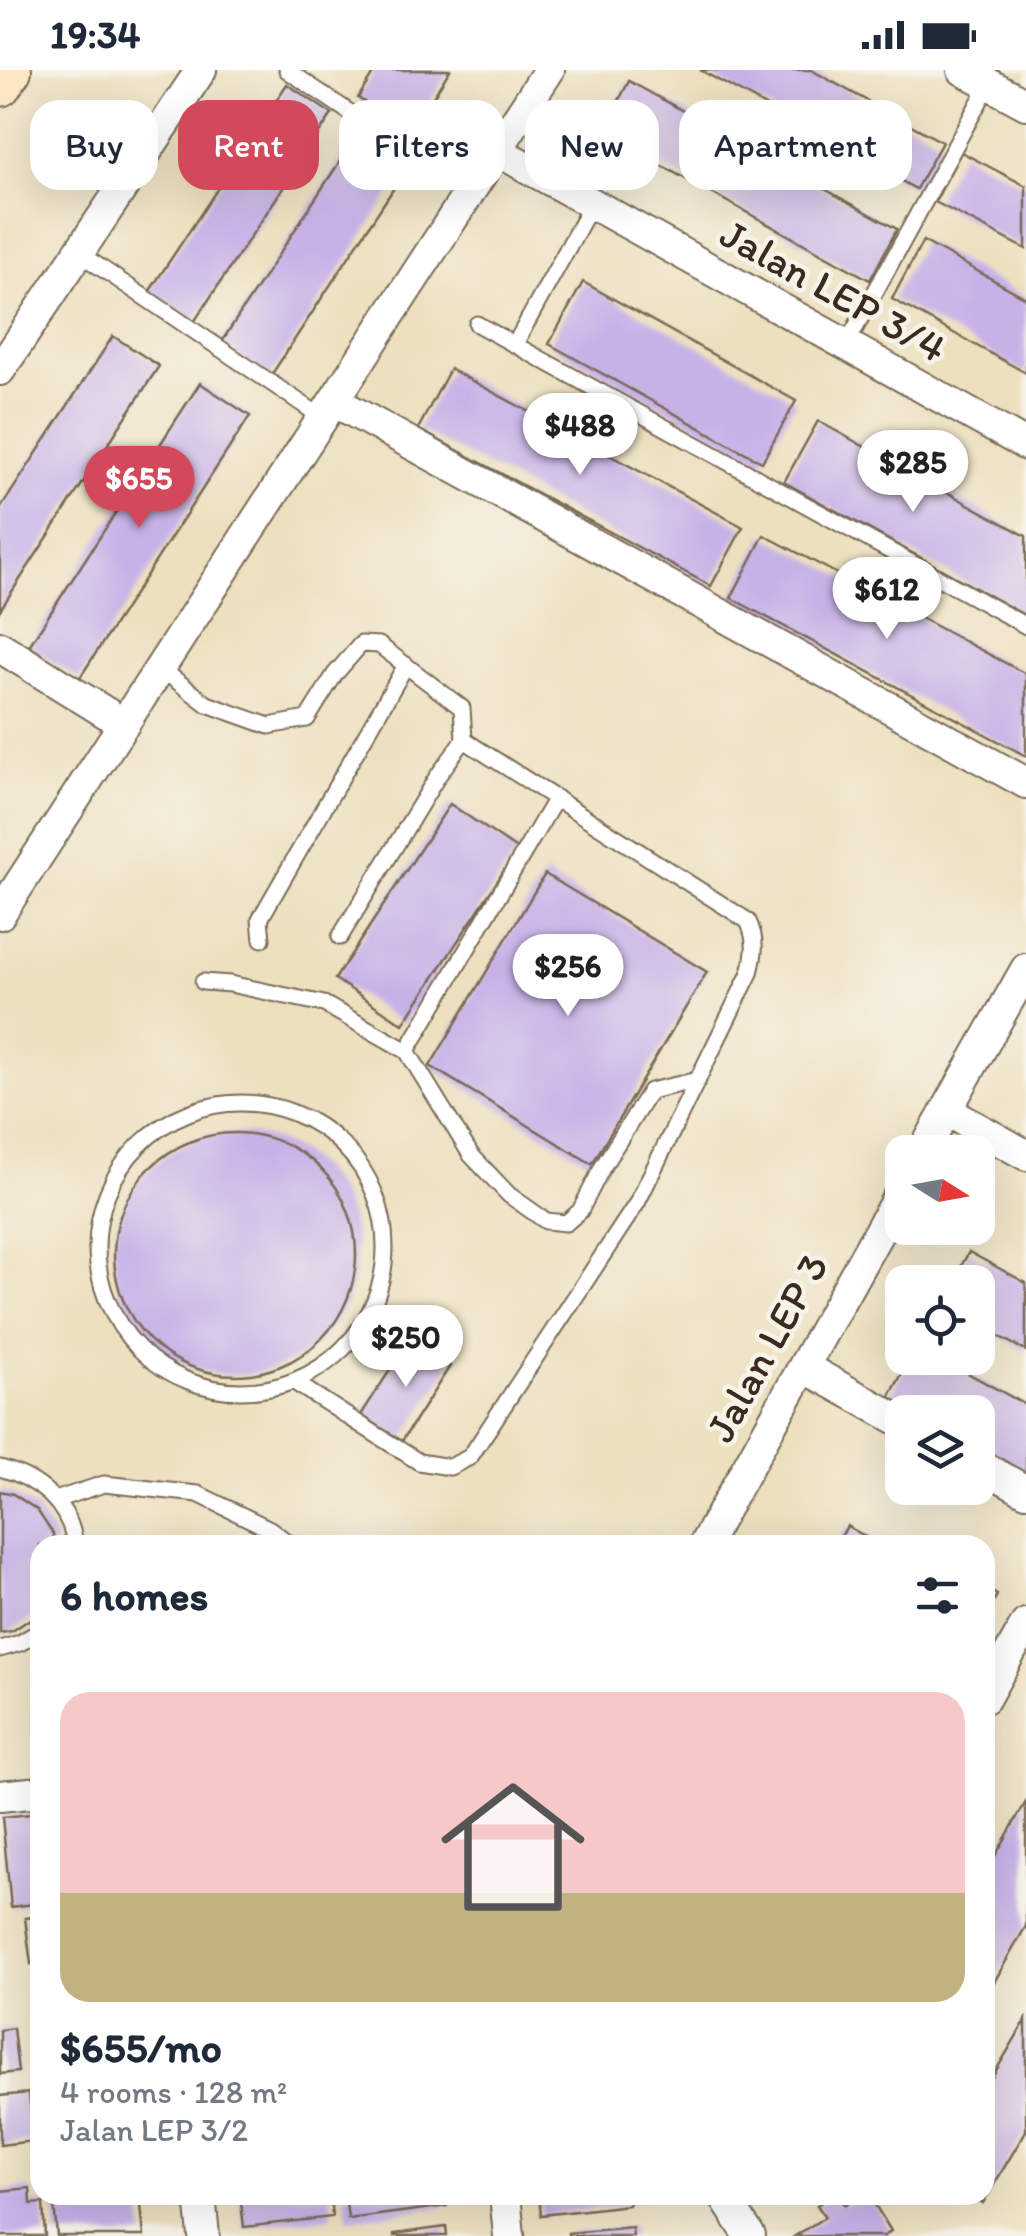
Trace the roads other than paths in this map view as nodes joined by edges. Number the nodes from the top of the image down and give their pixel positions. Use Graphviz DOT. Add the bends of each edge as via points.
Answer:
graph roads {
  1 [pos="10,70"];
  2 [pos="201,70"];
  3 [pos="287,70"];
  4 [pos="548,70"];
  5 [pos="976,77"];
  6 [pos="0,85"];
  7 [pos="1026,104"];
  8 [pos="505,136"];
  9 [pos="505,155"];
  10 [pos="471,190"];
  11 [pos="469,193"];
  12 [pos="592,204"];
  13 [pos="78,253"];
  14 [pos="478,324"];
  15 [pos="515,344"];
  16 [pos="846,345"];
  17 [pos="0,370"];
  18 [pos="328,409"];
  19 [pos="1026,445"];
  20 [pos="1026,626"];
  21 [pos="0,647"];
  22 [pos="406,665"];
  23 [pos="160,668"];
  24 [pos="124,724"];
  25 [pos="464,740"];
  26 [pos="1026,783"];
  27 [pos="556,798"];
  28 [pos="0,914"];
  29 [pos="340,937"];
  30 [pos="262,940"];
  31 [pos="1026,969"];
  32 [pos="204,982"];
  33 [pos="406,1051"];
  34 [pos="698,1080"];
  35 [pos="946,1111"];
  36 [pos="933,1135"];
  37 [pos="1026,1155"];
  38 [pos="885,1221"];
  39 [pos="804,1367"];
  40 [pos="294,1382"];
  41 [pos="885,1412"];
  42 [pos="0,1468"];
  43 [pos="995,1474"];
  44 [pos="1026,1491"];
  45 [pos="55,1500"];
  46 [pos="72,1535"];
  47 [pos="278,1535"];
  48 [pos="710,1535"];
  49 [pos="1026,1624"];
  50 [pos="30,1638"];
  51 [pos="0,1649"];
  52 [pos="995,1680"];
  53 [pos="30,1793"];
  54 [pos="0,1796"];
  55 [pos="201,2205"];
  56 [pos="506,2205"];
  57 [pos="730,2205"];
  58 [pos="204,2236"];
  59 [pos="509,2236"];
  60 [pos="750,2236"];
  1 -- 6 [label="street"];
  2 -- 13 [label="street"];
  3 -- 11 [label="lane"];
  4 -- 8 [label="street"];
  5 -- 7 [label="street"];
  5 -- 16 [label="lane"];
  9 -- 12 [label="street, Jalan LEP 3/4"];
  10 -- 11 [label="street"];
  11 -- 18 [label="street"];
  12 -- 15 [label="lane"];
  12 -- 16 [label="street, Jalan LEP 3/4"];
  13 -- 17 [label="street"];
  13 -- 18 [label="lane"];
  14 -- 15 [label="lane"];
  15 -- 20 [label="lane"];
  16 -- 19 [label="street, Jalan LEP 3/4"];
  18 -- 23 [label="street"];
  18 -- 26 [label="street"];
  21 -- 24 [label="street"];
  22 -- 23 [label="lane" via="379,645 361,644 307,720 269,726 208,704"];
  22 -- 25 [label="lane" via="462,708"];
  22 -- 30 [label="lane" via="260,919"];
  23 -- 24 [label="street"];
  24 -- 28 [label="street"];
  25 -- 27 [label="lane"];
  25 -- 29 [label="lane"];
  27 -- 33 [label="lane"];
  27 -- 34 [label="lane" via="748,921 756,951 750,973"];
  31 -- 35 [label="street"];
  32 -- 33 [label="lane" via="324,1004"];
  33 -- 34 [label="lane" via="471,1155 509,1195 546,1221 566,1224 650,1091"];
  34 -- 40 [label="lane" via="637,1204 470,1457 450,1467 419,1462"];
  35 -- 36 [label="street"];
  35 -- 37 [label="street"];
  38 -- 39 [label="street, Jalan LEP 3"];
  39 -- 41 [label="street"];
  39 -- 48 [label="street, Jalan LEP 3"];
  40 -- 40 [label="lane" via="233,1392 173,1375 126,1335 105,1294 97,1248 110,1187 148,1137 202,1108 264,1104 294,1112 346,1147 377,1200 384,1262 364,1322 322,1367"];
  42 -- 45 [label="lane" via="40,1485"];
  43 -- 44 [label="street"];
  45 -- 46 [label="lane"];
  45 -- 47 [label="lane" via="104,1484 198,1494"];
  49 -- 52 [label="street"];
  50 -- 51 [label="lane"];
  53 -- 54 [label="street"];
  55 -- 58 [label="street"];
  56 -- 59 [label="street"];
  57 -- 60 [label="street"];
}
